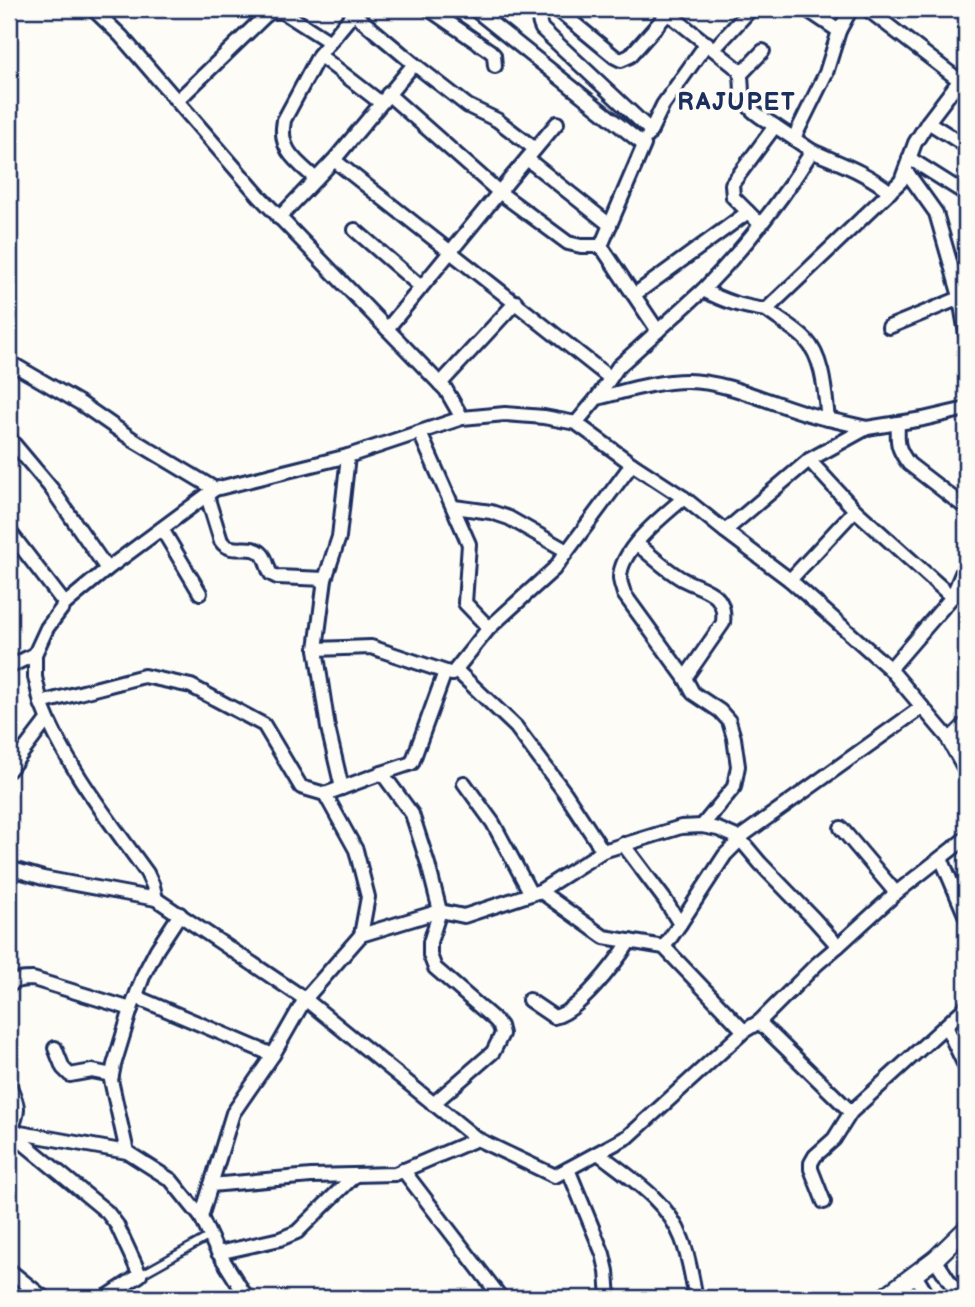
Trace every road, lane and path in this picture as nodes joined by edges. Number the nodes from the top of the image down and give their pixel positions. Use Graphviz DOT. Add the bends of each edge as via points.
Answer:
graph roads {
  1 [pos="93,9"];
  2 [pos="429,9"];
  3 [pos="474,9"];
  4 [pos="544,9"];
  5 [pos="557,9"];
  6 [pos="751,9"];
  7 [pos="806,9"];
  8 [pos="851,9"];
  9 [pos="867,9"];
  10 [pos="355,11"];
  11 [pos="665,11"];
  12 [pos="839,31"];
  13 [pos="330,42"];
  14 [pos="711,46"];
  15 [pos="763,51"];
  16 [pos="319,55"];
  17 [pos="414,64"];
  18 [pos="495,66"];
  19 [pos="741,74"];
  20 [pos="963,76"];
  21 [pos="385,98"];
  22 [pos="177,101"];
  23 [pos="928,122"];
  24 [pos="557,123"];
  25 [pos="775,126"];
  26 [pos="651,131"];
  27 [pos="794,138"];
  28 [pos="644,145"];
  29 [pos="966,146"];
  30 [pos="812,151"];
  31 [pos="531,154"];
  32 [pos="909,158"];
  33 [pos="334,160"];
  34 [pos="906,171"];
  35 [pos="316,179"];
  36 [pos="499,192"];
  37 [pos="890,192"];
  38 [pos="966,194"];
  39 [pos="748,212"];
  40 [pos="279,218"];
  41 [pos="610,225"];
  42 [pos="761,225"];
  43 [pos="355,230"];
  44 [pos="601,246"];
  45 [pos="451,251"];
  46 [pos="421,287"];
  47 [pos="703,290"];
  48 [pos="634,295"];
  49 [pos="960,298"];
  50 [pos="516,302"];
  51 [pos="766,310"];
  52 [pos="889,327"];
  53 [pos="387,329"];
  54 [pos="658,331"];
  55 [pos="966,334"];
  56 [pos="9,362"];
  57 [pos="610,377"];
  58 [pos="440,384"];
  59 [pos="597,398"];
  60 [pos="966,409"];
  61 [pos="462,418"];
  62 [pos="828,419"];
  63 [pos="576,423"];
  64 [pos="898,423"];
  65 [pos="867,428"];
  66 [pos="420,433"];
  67 [pos="9,438"];
  68 [pos="348,456"];
  69 [pos="809,460"];
  70 [pos="632,464"];
  71 [pos="211,493"];
  72 [pos="684,498"];
  73 [pos="454,507"];
  74 [pos="966,508"];
  75 [pos="855,510"];
  76 [pos="162,529"];
  77 [pos="9,531"];
  78 [pos="725,531"];
  79 [pos="637,544"];
  80 [pos="567,551"];
  81 [pos="966,564"];
  82 [pos="107,569"];
  83 [pos="325,579"];
  84 [pos="790,580"];
  85 [pos="200,593"];
  86 [pos="952,597"];
  87 [pos="65,604"];
  88 [pos="489,628"];
  89 [pos="316,649"];
  90 [pos="35,654"];
  91 [pos="9,667"];
  92 [pos="890,669"];
  93 [pos="451,671"];
  94 [pos="685,678"];
  95 [pos="41,703"];
  96 [pos="922,707"];
  97 [pos="47,720"];
  98 [pos="966,726"];
  99 [pos="951,741"];
  100 [pos="966,768"];
  101 [pos="9,769"];
  102 [pos="382,773"];
  103 [pos="464,783"];
  104 [pos="342,788"];
  105 [pos="326,794"];
  106 [pos="702,826"];
  107 [pos="841,828"];
  108 [pos="966,838"];
  109 [pos="739,839"];
  110 [pos="622,844"];
  111 [pos="603,851"];
  112 [pos="941,858"];
  113 [pos="9,868"];
  114 [pos="536,893"];
  115 [pos="896,893"];
  116 [pos="156,899"];
  117 [pos="440,911"];
  118 [pos="180,914"];
  119 [pos="966,917"];
  120 [pos="680,924"];
  121 [pos="362,934"];
  122 [pos="630,941"];
  123 [pos="838,946"];
  124 [pos="664,947"];
  125 [pos="9,986"];
  126 [pos="306,999"];
  127 [pos="529,1000"];
  128 [pos="133,1003"];
  129 [pos="966,1007"];
  130 [pos="759,1022"];
  131 [pos="946,1026"];
  132 [pos="744,1031"];
  133 [pos="55,1048"];
  134 [pos="273,1055"];
  135 [pos="966,1068"];
  136 [pos="112,1075"];
  137 [pos="9,1085"];
  138 [pos="433,1104"];
  139 [pos="851,1112"];
  140 [pos="9,1132"];
  141 [pos="477,1139"];
  142 [pos="127,1152"];
  143 [pos="598,1153"];
  144 [pos="568,1169"];
  145 [pos="403,1170"];
  146 [pos="355,1175"];
  147 [pos="211,1185"];
  148 [pos="824,1202"];
  149 [pos="201,1217"];
  150 [pos="966,1228"];
  151 [pos="210,1236"];
  152 [pos="218,1253"];
  153 [pos="935,1259"];
  154 [pos="9,1270"];
  155 [pos="139,1275"];
  156 [pos="915,1275"];
  157 [pos="30,1287"];
  158 [pos="11,1298"];
  159 [pos="44,1298"];
  160 [pos="105,1298"];
  161 [pos="247,1298"];
  162 [pos="502,1298"];
  163 [pos="609,1298"];
  164 [pos="696,1298"];
  165 [pos="883,1298"];
  166 [pos="929,1298"];
  167 [pos="960,1298"];
  1 -- 22 [label="street"];
  2 -- 18 [label="street" via="490,51"];
  3 -- 28 [label="street"];
  4 -- 26 [label="street" via="539,17 542,29"];
  5 -- 11 [label="street" via="621,60 630,56"];
  6 -- 14 [label="street"];
  7 -- 12 [label="street"];
  8 -- 12 [label="street"];
  9 -- 20 [label="street"];
  10 -- 13 [label="street"];
  10 -- 17 [label="street"];
  11 -- 14 [label="street"];
  12 -- 27 [label="street" via="826,73"];
  13 -- 16 [label="street"];
  13 -- 22 [label="street" via="283,12 271,12"];
  14 -- 19 [label="street"];
  14 -- 26 [label="street" via="663,105"];
  15 -- 19 [label="street"];
  16 -- 21 [label="street"];
  16 -- 35 [label="street" via="282,130 288,153"];
  17 -- 21 [label="street"];
  17 -- 31 [label="street" via="468,106 497,120"];
  19 -- 25 [label="street" via="748,107"];
  20 -- 23 [label="street"];
  21 -- 33 [label="street"];
  21 -- 36 [label="street"];
  22 -- 40 [label="street"];
  23 -- 29 [label="street"];
  23 -- 32 [label="street"];
  24 -- 31 [label="street"];
  25 -- 27 [label="street"];
  25 -- 39 [label="street" via="732,184 733,197"];
  26 -- 28 [label="street"];
  27 -- 30 [label="street"];
  28 -- 41 [label="street"];
  30 -- 37 [label="street"];
  30 -- 42 [label="street"];
  31 -- 36 [label="street"];
  31 -- 41 [label="street"];
  32 -- 34 [label="street"];
  32 -- 38 [label="street"];
  33 -- 35 [label="street"];
  33 -- 45 [label="street"];
  34 -- 37 [label="street"];
  34 -- 49 [label="street" via="936,213"];
  35 -- 40 [label="street"];
  36 -- 44 [label="street" via="568,243"];
  36 -- 45 [label="street"];
  37 -- 51 [label="street"];
  39 -- 42 [label="street"];
  39 -- 48 [label="street"];
  40 -- 53 [label="street"];
  41 -- 44 [label="street"];
  42 -- 47 [label="street"];
  43 -- 46 [label="street"];
  44 -- 48 [label="street"];
  45 -- 46 [label="street"];
  45 -- 50 [label="street"];
  46 -- 53 [label="street"];
  47 -- 51 [label="street" via="725,302"];
  47 -- 54 [label="street"];
  48 -- 54 [label="street"];
  49 -- 52 [label="street"];
  49 -- 55 [label="street"];
  50 -- 57 [label="street"];
  50 -- 58 [label="street"];
  51 -- 62 [label="street" via="806,340 815,353"];
  53 -- 58 [label="street"];
  54 -- 57 [label="street"];
  56 -- 71 [label="street" via="80,403"];
  57 -- 59 [label="street"];
  58 -- 61 [label="street"];
  59 -- 62 [label="street" via="687,381 715,384"];
  59 -- 63 [label="street"];
  60 -- 64 [label="street"];
  61 -- 63 [label="street" via="505,414"];
  61 -- 66 [label="street"];
  62 -- 65 [label="street"];
  63 -- 70 [label="street"];
  64 -- 65 [label="street"];
  64 -- 74 [label="street" via="903,457"];
  65 -- 69 [label="street"];
  66 -- 68 [label="street"];
  66 -- 73 [label="street"];
  67 -- 82 [label="street" via="51,488"];
  68 -- 71 [label="street"];
  68 -- 83 [label="street" via="339,537"];
  69 -- 75 [label="street"];
  69 -- 78 [label="street"];
  70 -- 72 [label="street"];
  70 -- 80 [label="street"];
  71 -- 76 [label="street"];
  71 -- 83 [label="street" via="225,547 260,551 268,570 277,577"];
  72 -- 78 [label="street"];
  72 -- 79 [label="street"];
  73 -- 80 [label="street" via="509,519"];
  73 -- 88 [label="street" via="469,544 466,603"];
  75 -- 84 [label="street"];
  75 -- 86 [label="street"];
  76 -- 82 [label="street"];
  76 -- 85 [label="street"];
  77 -- 87 [label="street"];
  78 -- 84 [label="street"];
  79 -- 94 [label="street" via="623,564 624,594"];
  79 -- 94 [label="street" via="681,579 704,587 722,604 723,623"];
  80 -- 88 [label="street" via="554,569"];
  81 -- 86 [label="street"];
  82 -- 87 [label="street"];
  83 -- 89 [label="street"];
  84 -- 92 [label="street"];
  86 -- 92 [label="street"];
  87 -- 90 [label="street"];
  88 -- 93 [label="street"];
  89 -- 93 [label="street" via="370,647"];
  89 -- 104 [label="street"];
  90 -- 91 [label="street"];
  90 -- 95 [label="street"];
  92 -- 96 [label="street"];
  93 -- 102 [label="street" via="412,764"];
  93 -- 111 [label="street" via="516,727"];
  94 -- 106 [label="street" via="693,693 729,721 738,766 734,788"];
  95 -- 97 [label="street"];
  95 -- 105 [label="street" via="144,676 191,686 264,725 301,787"];
  96 -- 99 [label="street"];
  96 -- 109 [label="street"];
  97 -- 101 [label="street"];
  97 -- 116 [label="street" via="78,776 147,873"];
  98 -- 99 [label="street"];
  99 -- 100 [label="street"];
  102 -- 104 [label="street"];
  102 -- 117 [label="street" via="412,814"];
  103 -- 114 [label="street"];
  104 -- 105 [label="street"];
  105 -- 121 [label="street" via="356,850 368,897"];
  106 -- 109 [label="street"];
  106 -- 110 [label="street" via="681,827"];
  107 -- 115 [label="street"];
  108 -- 112 [label="street"];
  109 -- 120 [label="street"];
  109 -- 123 [label="street"];
  110 -- 111 [label="street"];
  110 -- 120 [label="street"];
  111 -- 114 [label="street"];
  112 -- 115 [label="street"];
  112 -- 119 [label="street"];
  113 -- 116 [label="street"];
  114 -- 117 [label="street" via="464,916"];
  114 -- 122 [label="street" via="604,937"];
  115 -- 123 [label="street"];
  116 -- 118 [label="street"];
  117 -- 121 [label="street"];
  117 -- 138 [label="street" via="430,942 435,968 495,1020 502,1034 493,1052"];
  118 -- 126 [label="street"];
  118 -- 128 [label="street" via="157,949"];
  120 -- 124 [label="street"];
  121 -- 126 [label="street"];
  122 -- 124 [label="street"];
  122 -- 127 [label="street" via="610,970 562,1015 554,1017"];
  123 -- 130 [label="street"];
  124 -- 132 [label="street"];
  125 -- 128 [label="street" via="33,979"];
  126 -- 134 [label="street"];
  126 -- 138 [label="street"];
  128 -- 134 [label="street"];
  128 -- 136 [label="street"];
  129 -- 131 [label="street"];
  130 -- 132 [label="street"];
  130 -- 139 [label="street"];
  131 -- 135 [label="street"];
  131 -- 139 [label="street"];
  132 -- 143 [label="street" via="629,1136"];
  133 -- 136 [label="street" via="70,1075 92,1071"];
  134 -- 147 [label="street" via="233,1113"];
  136 -- 142 [label="street"];
  137 -- 140 [label="street" via="18,1112"];
  138 -- 141 [label="street"];
  139 -- 148 [label="street" via="811,1163"];
  140 -- 142 [label="street"];
  140 -- 155 [label="street" via="107,1212"];
  141 -- 144 [label="street" via="555,1176"];
  141 -- 145 [label="street"];
  142 -- 149 [label="street" via="171,1180"];
  143 -- 144 [label="street"];
  143 -- 164 [label="street" via="653,1195 669,1216 682,1238"];
  144 -- 163 [label="street" via="603,1254"];
  145 -- 146 [label="street"];
  145 -- 162 [label="street"];
  146 -- 147 [label="street"];
  146 -- 152 [label="street" via="297,1231"];
  147 -- 149 [label="street"];
  149 -- 151 [label="street"];
  150 -- 153 [label="street"];
  151 -- 152 [label="street"];
  151 -- 155 [label="lane"];
  152 -- 161 [label="street"];
  153 -- 156 [label="street"];
  153 -- 167 [label="street"];
  154 -- 157 [label="street"];
  155 -- 160 [label="street"];
  156 -- 165 [label="street"];
  156 -- 166 [label="street"];
  157 -- 158 [label="lane"];
  157 -- 159 [label="street"];
}
